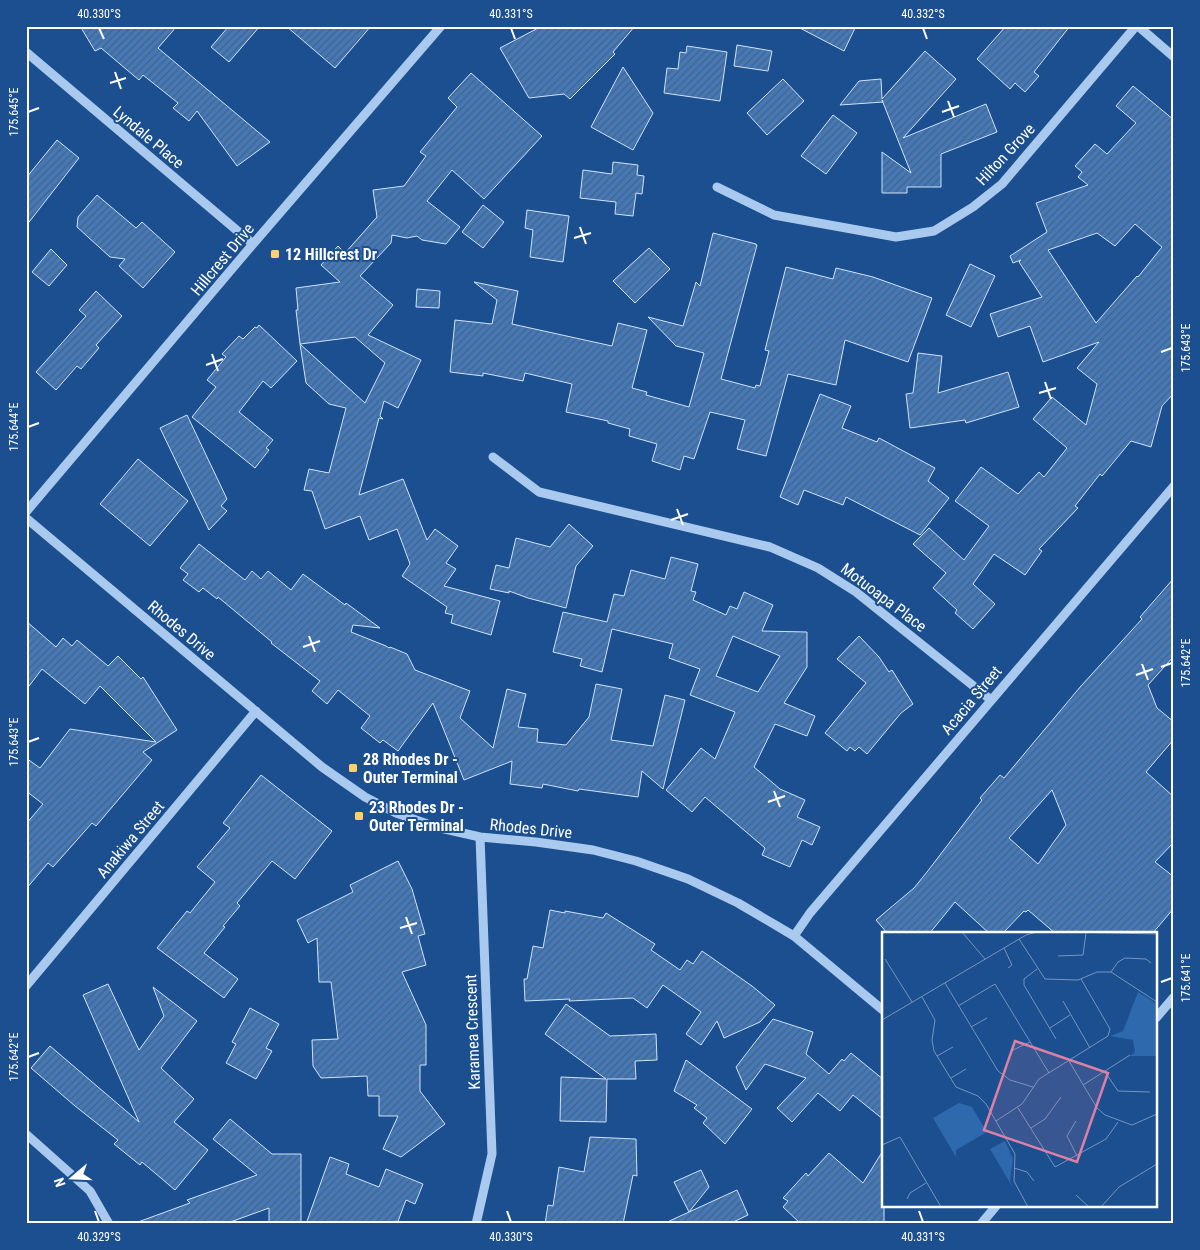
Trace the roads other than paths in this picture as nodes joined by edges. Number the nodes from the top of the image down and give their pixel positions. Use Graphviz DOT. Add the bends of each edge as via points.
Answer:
graph roads {
  1 [pos="441,26"];
  2 [pos="1137,26"];
  3 [pos="26,52"];
  4 [pos="1174,57"];
  5 [pos="717,187"];
  6 [pos="253,244"];
  7 [pos="493,457"];
  8 [pos="1174,486"];
  9 [pos="26,512"];
  10 [pos="26,518"];
  11 [pos="991,700"];
  12 [pos="256,711"];
  13 [pos="480,837"];
  14 [pos="794,936"];
  15 [pos="26,986"];
  16 [pos="1174,997"];
  17 [pos="882,1009"];
  18 [pos="1158,1016"];
  19 [pos="26,1134"];
  20 [pos="994,1208"];
  21 [pos="109,1224"];
  22 [pos="476,1224"];
  23 [pos="980,1224"];
  1 -- 6 [label="street, Hillcrest Drive"];
  2 -- 4 [label="street"];
  2 -- 5 [label="street, Hilton Grove" via="1002,184 934,231 896,237 774,215"];
  3 -- 6 [label="street, Lyndale Place"];
  6 -- 9 [label="street, Hillcrest Drive"];
  7 -- 11 [label="street, Motuoapa Place" via="539,492 770,547 818,568 856,592"];
  8 -- 11 [label="street, Acacia Street"];
  10 -- 12 [label="street, Rhodes Drive"];
  11 -- 14 [label="street, Acacia Street"];
  12 -- 13 [label="street, Rhodes Drive" via="322,767 365,797 396,813 436,827"];
  12 -- 15 [label="street, Anakiwa Street"];
  13 -- 14 [label="street, Rhodes Drive" via="593,850 636,861 688,879 738,903"];
  13 -- 22 [label="street, Karamea Crescent" via="492,1154"];
  14 -- 17 [label="street, Rhodes Drive"];
  16 -- 18 [label="street"];
  19 -- 21 [label="street" via="90,1191"];
  20 -- 23 [label="street"];
}
